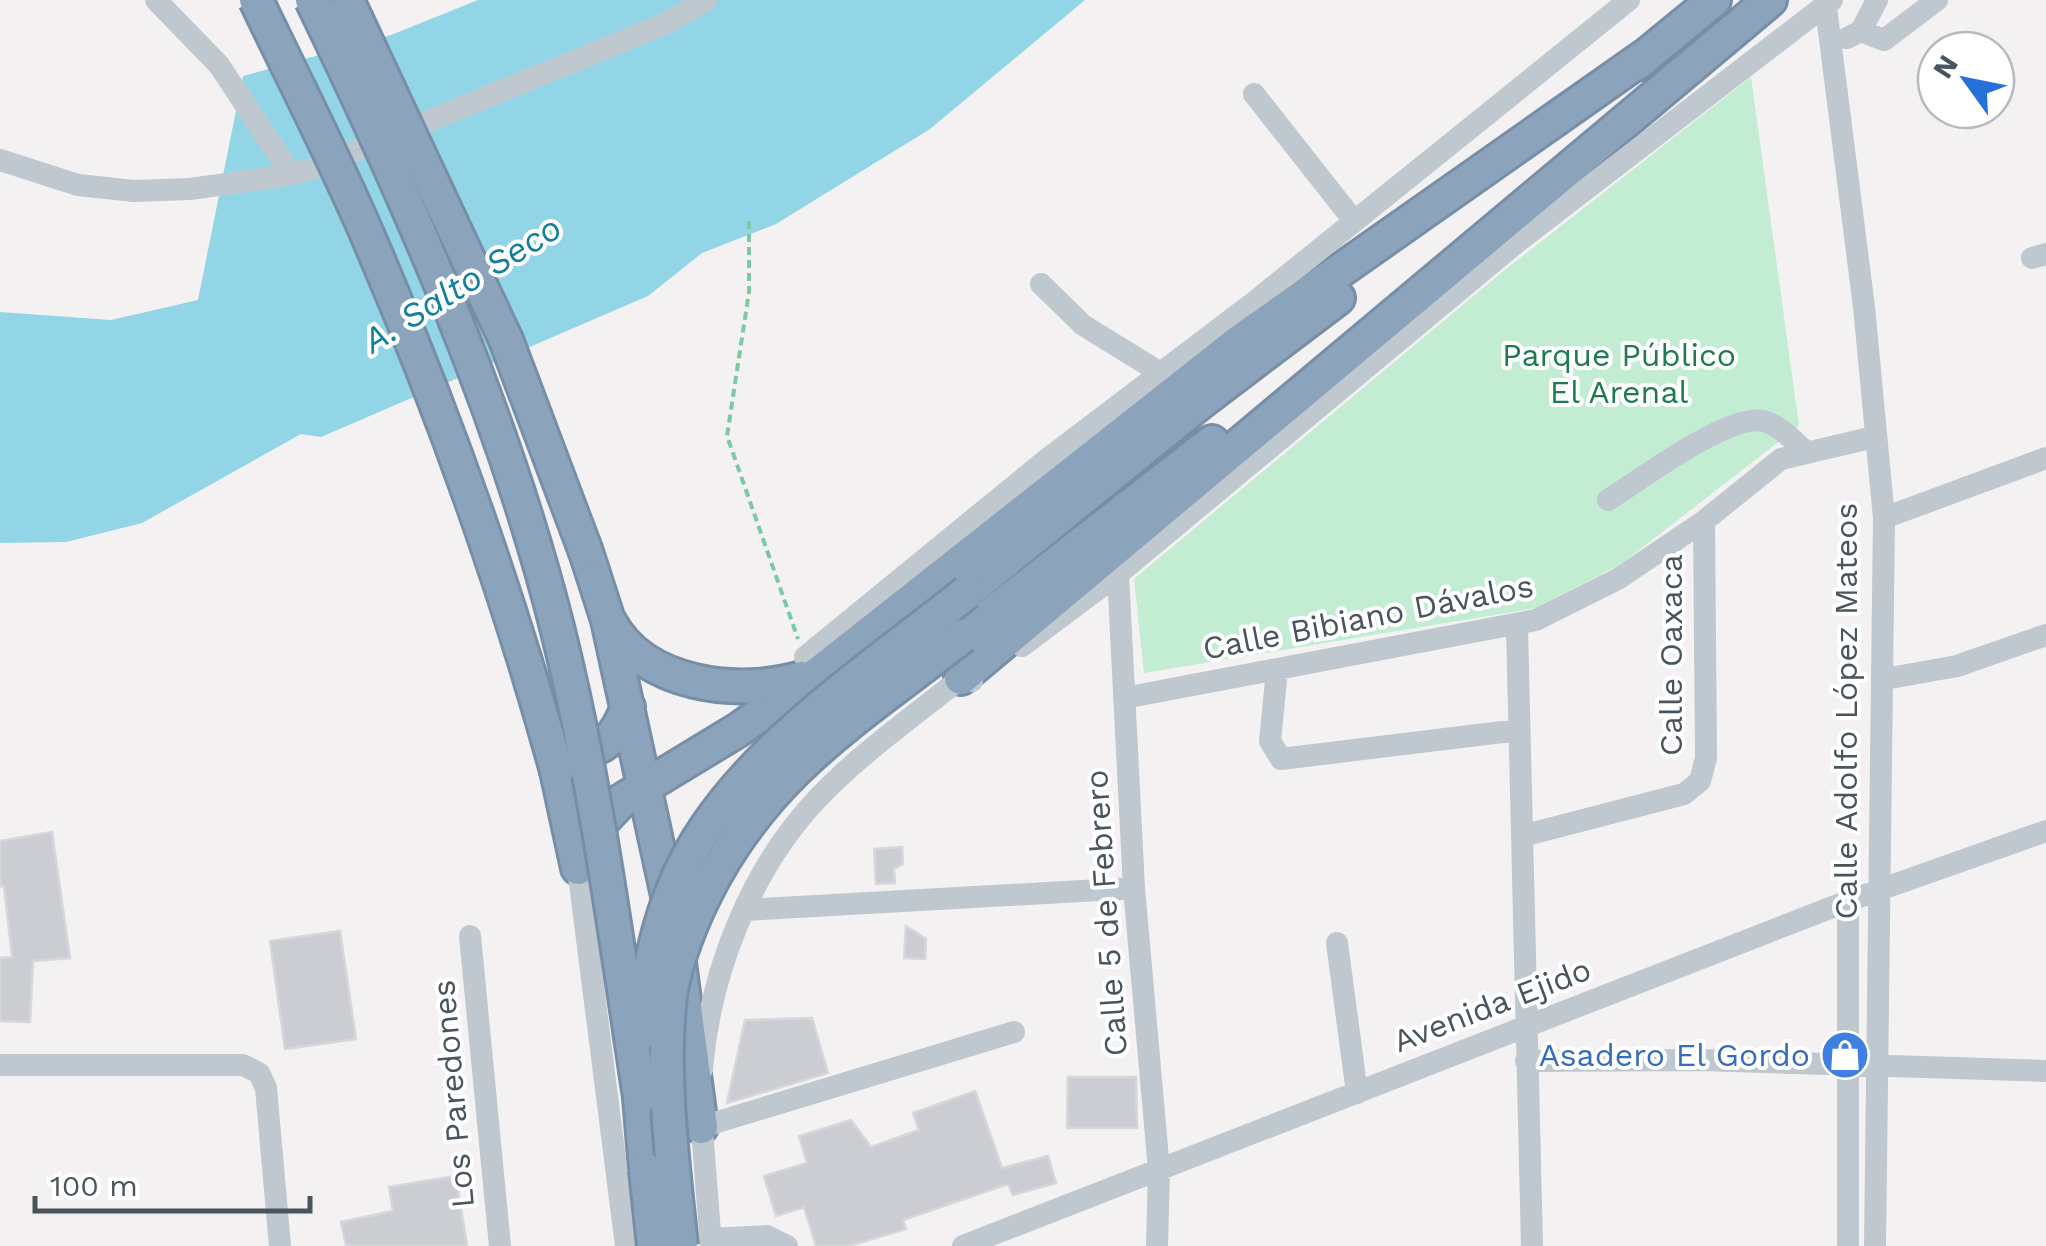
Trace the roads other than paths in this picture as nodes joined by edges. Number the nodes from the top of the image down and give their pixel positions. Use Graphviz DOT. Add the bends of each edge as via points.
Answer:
graph roads {
  1 [pos="156,0"];
  2 [pos="256,0"];
  3 [pos="312,0"];
  4 [pos="347,0"];
  5 [pos="706,0"];
  6 [pos="1629,0"];
  7 [pos="1714,0"];
  8 [pos="1770,0"];
  9 [pos="1878,0"];
  10 [pos="1937,0"];
  11 [pos="1828,2"];
  12 [pos="1861,31"];
  13 [pos="1831,47"];
  14 [pos="1651,52"];
  15 [pos="1254,94"];
  16 [pos="0,160"];
  17 [pos="291,174"];
  18 [pos="1354,221"];
  19 [pos="1478,246"];
  20 [pos="1041,284"];
  21 [pos="1159,372"];
  22 [pos="1874,437"];
  23 [pos="1805,450"];
  24 [pos="2046,458"];
  25 [pos="1608,500"];
  26 [pos="1884,518"];
  27 [pos="1704,521"];
  28 [pos="1118,574"];
  29 [pos="608,620"];
  30 [pos="1517,626"];
  31 [pos="2046,636"];
  32 [pos="813,665"];
  33 [pos="1276,670"];
  34 [pos="961,678"];
  35 [pos="1885,678"];
  36 [pos="1124,698"];
  37 [pos="628,708"];
  38 [pos="546,730"];
  39 [pos="1519,730"];
  40 [pos="646,785"];
  41 [pos="2046,831"];
  42 [pos="1522,836"];
  43 [pos="578,868"];
  44 [pos="1134,888"];
  45 [pos="1878,891"];
  46 [pos="1848,901"];
  47 [pos="746,910"];
  48 [pos="470,936"];
  49 [pos="1336,943"];
  50 [pos="1524,1028"];
  51 [pos="1014,1032"];
  52 [pos="1526,1061"];
  53 [pos="1848,1064"];
  54 [pos="0,1065"];
  55 [pos="1876,1066"];
  56 [pos="2046,1071"];
  57 [pos="1357,1093"];
  58 [pos="640,1097"];
  59 [pos="701,1127"];
  60 [pos="1159,1170"];
  61 [pos="707,1186"];
  62 [pos="622,1205"];
  63 [pos="701,1244"];
  64 [pos="280,1246"];
  65 [pos="500,1246"];
  66 [pos="623,1246"];
  67 [pos="654,1246"];
  68 [pos="786,1246"];
  69 [pos="963,1246"];
  70 [pos="1157,1246"];
  71 [pos="1532,1246"];
  72 [pos="1848,1246"];
  73 [pos="1875,1246"];
  1 -- 17 [label="street" via="219,64"];
  2 -- 38 [label="highway, bridge" via="369,240 456,458"];
  3 -- 58 [label="highway, bridge" via="406,199 491,418 556,624 601,833"];
  4 -- 29 [label="highway, bridge" via="506,340"];
  5 -- 17 [label="street" via="526,83"];
  6 -- 18 [label="street"];
  7 -- 14 [label="highway"];
  8 -- 19 [label="highway"];
  9 -- 12 [label="street"];
  10 -- 12 [label="street" via="1884,40"];
  11 -- 13 [label="street, Calle Adolfo López Mateos"];
  11 -- 28 [label="street" via="1487,266"];
  12 -- 13 [label="street"];
  13 -- 22 [label="street, Calle Adolfo López Mateos"];
  14 -- 32 [label="highway" via="1226,352"];
  14 -- 58 [label="highway, bridge" via="1202,401 741,782 702,833 657,936 641,1035"];
  15 -- 18 [label="street"];
  16 -- 17 [label="street" via="78,185 134,190"];
  18 -- 21 [label="street"];
  19 -- 34 [label="highway"];
  19 -- 63 [label="highway, bridge" via="963,636 780,782 744,824 694,916 670,1000 672,1153"];
  20 -- 21 [label="street" via="1083,325"];
  21 -- 32 [label="street"];
  22 -- 23 [label="street, Calle Bibiano Dávalos"];
  22 -- 26 [label="street, Calle Adolfo López Mateos"];
  23 -- 25 [label="street" via="1768,422 1752,419 1726,427"];
  23 -- 27 [label="street, Calle Bibiano Dávalos" via="1759,473"];
  24 -- 26 [label="street"];
  26 -- 35 [label="street, Calle Adolfo López Mateos"];
  27 -- 30 [label="street, Calle Bibiano Dávalos" via="1580,601"];
  27 -- 42 [label="street, Calle Oaxaca" via="1706,758 1700,781 1684,794"];
  28 -- 34 [label="street" via="977,679"];
  28 -- 36 [label="street, Calle 5 de Febrero"];
  29 -- 32 [label="highway" via="642,656 698,682 756,688"];
  29 -- 37 [label="highway"];
  30 -- 33 [label="street, Calle Bibiano Dávalos"];
  30 -- 39 [label="street"];
  31 -- 35 [label="street" via="1956,666"];
  32 -- 40 [label="highway"];
  33 -- 36 [label="street, Calle Bibiano Dávalos"];
  33 -- 39 [label="street" via="1270,741 1281,759"];
  34 -- 47 [label="street" via="822,794 791,828"];
  35 -- 45 [label="street, Calle Adolfo López Mateos"];
  36 -- 44 [label="street, Calle 5 de Febrero"];
  37 -- 38 [label="highway" via="610,743 596,750 574,750"];
  37 -- 40 [label="highway"];
  38 -- 43 [label="highway, bridge"];
  39 -- 42 [label="street"];
  40 -- 43 [label="highway" via="597,824"];
  40 -- 59 [label="highway" via="675,928"];
  41 -- 45 [label="street, Avenida Ejido"];
  42 -- 50 [label="street"];
  43 -- 62 [label="street"];
  44 -- 47 [label="street"];
  44 -- 60 [label="street, Calle 5 de Febrero"];
  45 -- 46 [label="street, Avenida Ejido"];
  45 -- 55 [label="street, Calle Adolfo López Mateos"];
  46 -- 50 [label="street, Avenida Ejido"];
  46 -- 53 [label="street, Calle Adolfo López Mateos"];
  47 -- 59 [label="street" via="714,998 703,1057"];
  48 -- 65 [label="street, Los Paredones"];
  49 -- 57 [label="street"];
  50 -- 52 [label="street"];
  50 -- 57 [label="street, Avenida Ejido"];
  51 -- 59 [label="street"];
  52 -- 53 [label="street"];
  52 -- 71 [label="street"];
  53 -- 55 [label="street"];
  53 -- 72 [label="street, Calle Adolfo López Mateos"];
  54 -- 64 [label="street" via="243,1065 260,1073"];
  55 -- 56 [label="street"];
  55 -- 73 [label="street, Calle Adolfo López Mateos"];
  57 -- 60 [label="street, Avenida Ejido"];
  58 -- 67 [label="highway, bridge"];
  59 -- 61 [label="street"];
  60 -- 69 [label="street, Avenida Ejido"];
  60 -- 70 [label="street, Calle 5 de Febrero"];
  61 -- 62 [label="street" via="691,1214 666,1228 638,1221"];
  61 -- 63 [label="street"];
  62 -- 66 [label="street"];
  63 -- 68 [label="street" via="768,1236"];
}
